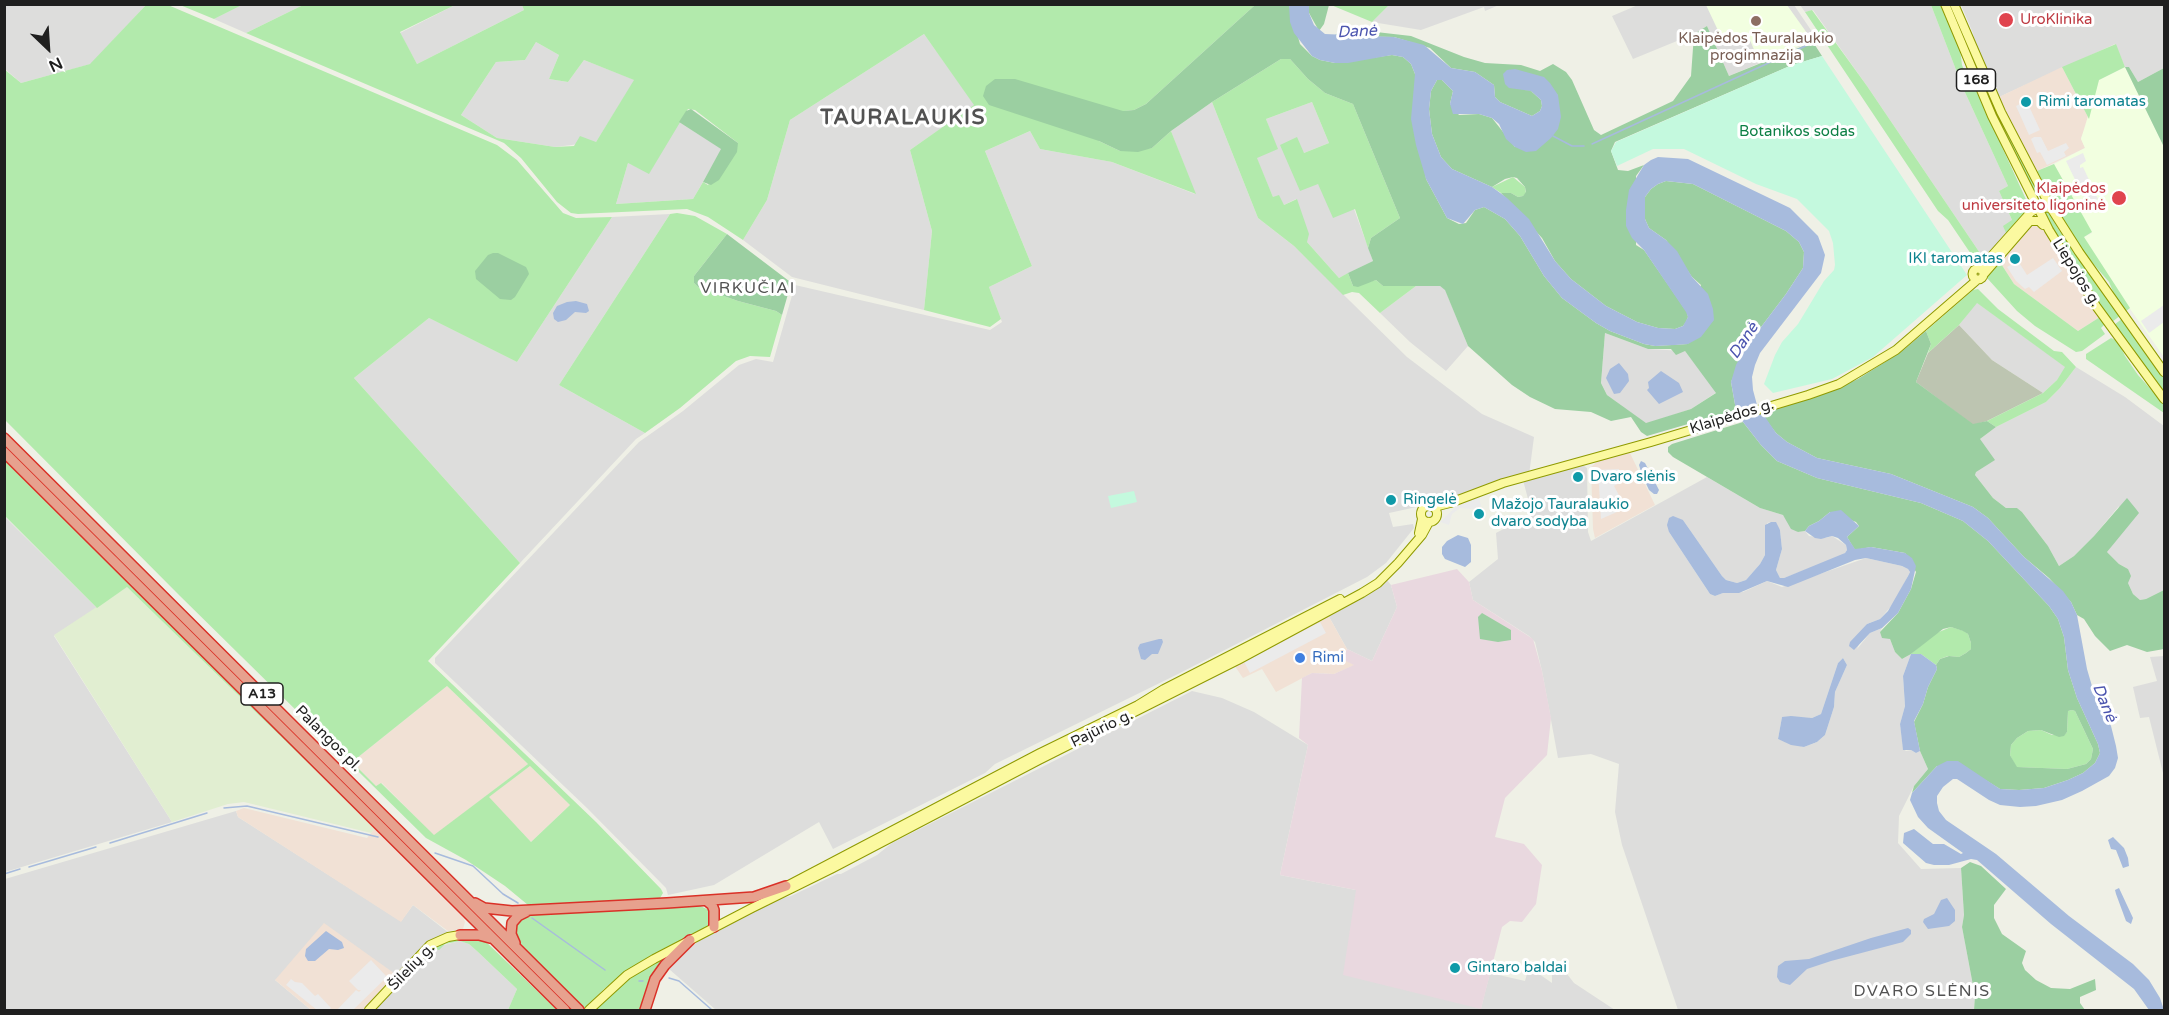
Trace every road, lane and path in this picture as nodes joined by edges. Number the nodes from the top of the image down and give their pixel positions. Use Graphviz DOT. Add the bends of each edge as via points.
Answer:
graph roads {
  1 [pos="1945,4"];
  2 [pos="1954,4"];
  3 [pos="2042,192"];
  4 [pos="2029,193"];
  5 [pos="2051,208"];
  6 [pos="2034,210"];
  7 [pos="2049,230"];
  8 [pos="1983,268"];
  9 [pos="2164,372"];
  10 [pos="2164,398"];
  11 [pos="4,438"];
  12 [pos="4,452"];
  13 [pos="1467,496"];
  14 [pos="1436,511"];
  15 [pos="1426,520"];
  16 [pos="786,886"];
  17 [pos="707,901"];
  18 [pos="466,904"];
  19 [pos="752,908"];
  20 [pos="534,910"];
  21 [pos="714,927"];
  22 [pos="460,935"];
  23 [pos="690,940"];
  24 [pos="495,941"];
  25 [pos="519,951"];
  26 [pos="369,1011"];
  27 [pos="565,1011"];
  28 [pos="579,1011"];
  29 [pos="589,1011"];
  30 [pos="645,1011"];
  1 -- 4 [label="main road, Liepojos g. / 168"];
  2 -- 3 [label="main road, Liepojos g. / 168" via="2001,112"];
  3 -- 4 [label="main road" via="2039,198"];
  3 -- 5 [label="main road, Liepojos g. / 168"];
  4 -- 6 [label="main road, Liepojos g. / 168"];
  5 -- 6 [label="main road"];
  5 -- 9 [label="main road, Liepojos g. / 168"];
  6 -- 7 [label="main road, Liepojos g. / 168"];
  6 -- 8 [label="main road"];
  7 -- 8 [label="main road" via="2039,221 2030,221"];
  7 -- 10 [label="main road, Liepojos g. / 168" via="2091,298"];
  8 -- 13 [label="main road, Klaipėdos g." via="1981,279 1973,280 1896,350 1824,390"];
  11 -- 18 [label="highway, Palangos pl. / A13"];
  12 -- 18 [label="highway, Palangos pl. / A13"];
  13 -- 14 [label="main road, Pajūrio g."];
  14 -- 15 [label="main road, Pajūrio g." via="1434,520"];
  14 -- 15 [label="main road, Pajūrio g." via="1430,505 1423,508"];
  15 -- 16 [label="main road, Pajūrio g." via="1392,565 1368,584"];
  15 -- 19 [label="main road, Pajūrio g." via="1422,535 1398,563 1362,593"];
  16 -- 17 [label="highway" via="754,897"];
  16 -- 19 [label="main road, Pajūrio g."];
  17 -- 20 [label="highway"];
  17 -- 21 [label="highway" via="714,910"];
  18 -- 20 [label="highway" via="500,911"];
  18 -- 22 [label="highway" via="466,929"];
  18 -- 24 [label="highway, Palangos pl. / A13"];
  18 -- 25 [label="highway, Palangos pl. / A13"];
  19 -- 21 [label="main road, Pajūrio g."];
  20 -- 25 [label="highway" via="512,923 511,934"];
  21 -- 23 [label="main road, Pajūrio g."];
  22 -- 24 [label="highway" via="479,935"];
  22 -- 26 [label="main road, Šilelių g." via="430,945"];
  23 -- 29 [label="main road, Pajūrio g." via="640,966"];
  23 -- 30 [label="highway" via="655,979"];
  24 -- 27 [label="highway, Palangos pl. / A13"];
  25 -- 28 [label="highway, Palangos pl. / A13"];
}
